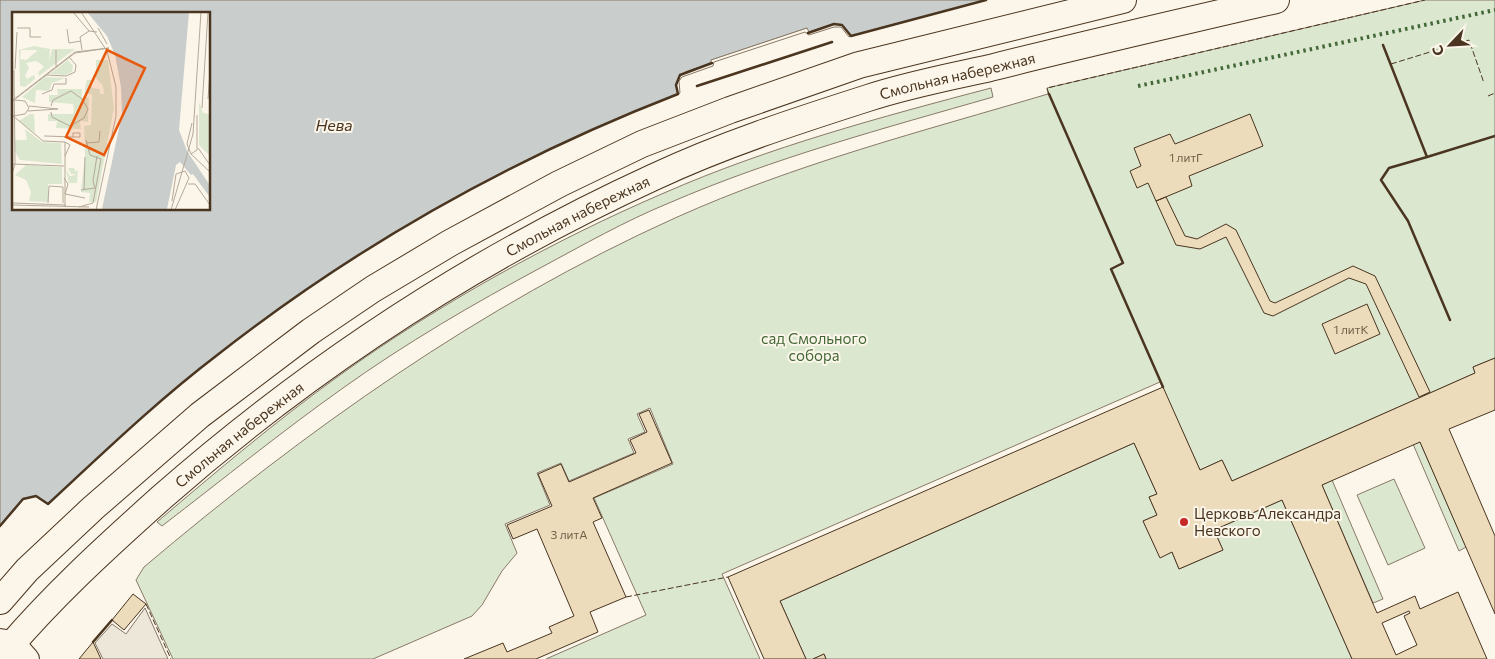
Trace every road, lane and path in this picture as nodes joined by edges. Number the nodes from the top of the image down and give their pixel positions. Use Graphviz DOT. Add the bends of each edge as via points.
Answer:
graph roads {
  1 [pos="1123,0"];
  2 [pos="1276,0"];
  3 [pos="0,601"];
  4 [pos="10,650"];
  1 -- 3 [label="main road" via="859,65 642,144 559,184 450,243 311,331 179,434 93,508 27,570"];
  2 -- 4 [label="main road, Смольная набережная" via="872,96 656,176 575,216 392,320 232,437 114,540 56,596"];
}
